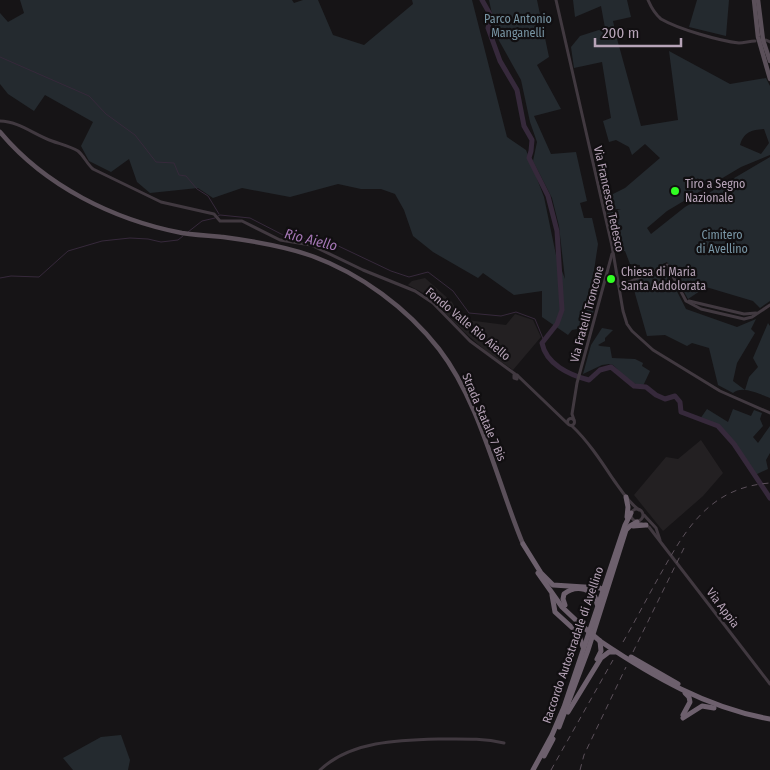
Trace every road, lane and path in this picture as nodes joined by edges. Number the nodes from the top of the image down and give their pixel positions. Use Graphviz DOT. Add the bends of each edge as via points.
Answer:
graph roads {
  1 [pos="556,0"];
  2 [pos="648,0"];
  3 [pos="754,0"];
  4 [pos="758,0"];
  5 [pos="755,40"];
  6 [pos="770,62"];
  7 [pos="770,79"];
  8 [pos="0,121"];
  9 [pos="0,132"];
  10 [pos="613,254"];
  11 [pos="618,284"];
  12 [pos="770,305"];
  13 [pos="522,379"];
  14 [pos="770,412"];
  15 [pos="570,421"];
  16 [pos="628,500"];
  17 [pos="639,510"];
  18 [pos="631,513"];
  19 [pos="643,514"];
  20 [pos="626,522"];
  21 [pos="637,522"];
  22 [pos="646,525"];
  23 [pos="626,534"];
  24 [pos="661,543"];
  25 [pos="523,544"];
  26 [pos="540,574"];
  27 [pos="607,578"];
  28 [pos="593,588"];
  29 [pos="603,590"];
  30 [pos="551,594"];
  31 [pos="563,605"];
  32 [pos="597,609"];
  33 [pos="557,614"];
  34 [pos="596,624"];
  35 [pos="589,631"];
  36 [pos="578,633"];
  37 [pos="600,639"];
  38 [pos="582,653"];
  39 [pos="619,654"];
  40 [pos="580,670"];
  41 [pos="770,684"];
  42 [pos="676,687"];
  43 [pos="731,710"];
  44 [pos="563,718"];
  45 [pos="770,718"];
  46 [pos="504,743"];
  47 [pos="320,770"];
  48 [pos="533,770"];
  49 [pos="537,770"];
  1 -- 10 [label="street, Via Francesco Tedesco"];
  2 -- 5 [label="street" via="661,18 682,28 718,39"];
  3 -- 7 [label="main road" via="758,37"];
  4 -- 6 [label="main road" via="763,40"];
  8 -- 13 [label="street, Fondo Valle Rio Aiello" via="19,125 72,148 93,170 161,202 214,214 220,221 242,221 280,240 311,244 415,292 433,303 470,340"];
  9 -- 25 [label="main road, Strada Statale 7 Bis" via="26,158 71,192 92,203 139,222 182,233 274,246 312,256 376,289 409,317 439,350 460,382"];
  10 -- 11 [label="street, Via Francesco Tedesco"];
  10 -- 15 [label="street, Via Fratelli Troncone" via="577,383"];
  11 -- 12 [label="street" via="666,265 686,301 700,309 744,319"];
  11 -- 14 [label="street, Via Francesco Tedesco" via="627,324 653,350 720,391"];
  13 -- 15 [label="street, Via Appia"];
  15 -- 16 [label="street, Via Appia"];
  16 -- 17 [label="street, Via Appia"];
  16 -- 18 [label="street, Via Appia"];
  16 -- 20 [label="highway"];
  17 -- 18 [label="street"];
  17 -- 19 [label="street, Via Appia"];
  18 -- 20 [label="highway"];
  18 -- 21 [label="street, Via Appia"];
  19 -- 21 [label="street"];
  19 -- 24 [label="street, Via Appia" via="656,528"];
  20 -- 27 [label="highway, Raccordo Autostradale di Avellino"];
  21 -- 22 [label="street, Via Appia"];
  21 -- 23 [label="highway" via="628,527"];
  22 -- 23 [label="highway" via="634,525"];
  22 -- 24 [label="street, Via Appia"];
  23 -- 34 [label="highway, Raccordo Autostradale di Avellino"];
  24 -- 41 [label="street, Via Appia"];
  25 -- 26 [label="highway"];
  26 -- 28 [label="highway" via="556,586"];
  26 -- 30 [label="highway"];
  26 -- 31 [label="highway"];
  27 -- 28 [label="highway"];
  27 -- 29 [label="highway, Raccordo Autostradale di Avellino"];
  28 -- 29 [label="highway"];
  29 -- 32 [label="highway, Raccordo Autostradale di Avellino"];
  29 -- 34 [label="highway" via="605,594"];
  30 -- 31 [label="highway"];
  30 -- 33 [label="highway" via="552,607"];
  31 -- 32 [label="highway" via="565,592 581,588 594,595"];
  31 -- 33 [label="highway" via="556,604"];
  31 -- 37 [label="highway, bridge"];
  32 -- 35 [label="highway, Raccordo Autostradale di Avellino"];
  33 -- 36 [label="highway"];
  34 -- 40 [label="highway, Raccordo Autostradale di Avellino"];
  35 -- 36 [label="highway" via="583,635"];
  35 -- 38 [label="highway, Raccordo Autostradale di Avellino"];
  36 -- 38 [label="highway"];
  37 -- 39 [label="highway"];
  37 -- 40 [label="highway" via="600,655 586,677"];
  37 -- 45 [label="highway" via="699,695"];
  38 -- 48 [label="highway, Raccordo Autostradale di Avellino" via="562,712"];
  39 -- 42 [label="highway"];
  39 -- 44 [label="highway" via="609,652 601,658"];
  40 -- 44 [label="highway, Raccordo Autostradale di Avellino"];
  42 -- 43 [label="highway"];
  42 -- 43 [label="highway" via="689,697 690,702 681,716 702,706"];
  43 -- 45 [label="highway"];
  44 -- 49 [label="highway, Raccordo Autostradale di Avellino"];
  46 -- 47 [label="street" via="485,739 390,742 341,755"];
}
